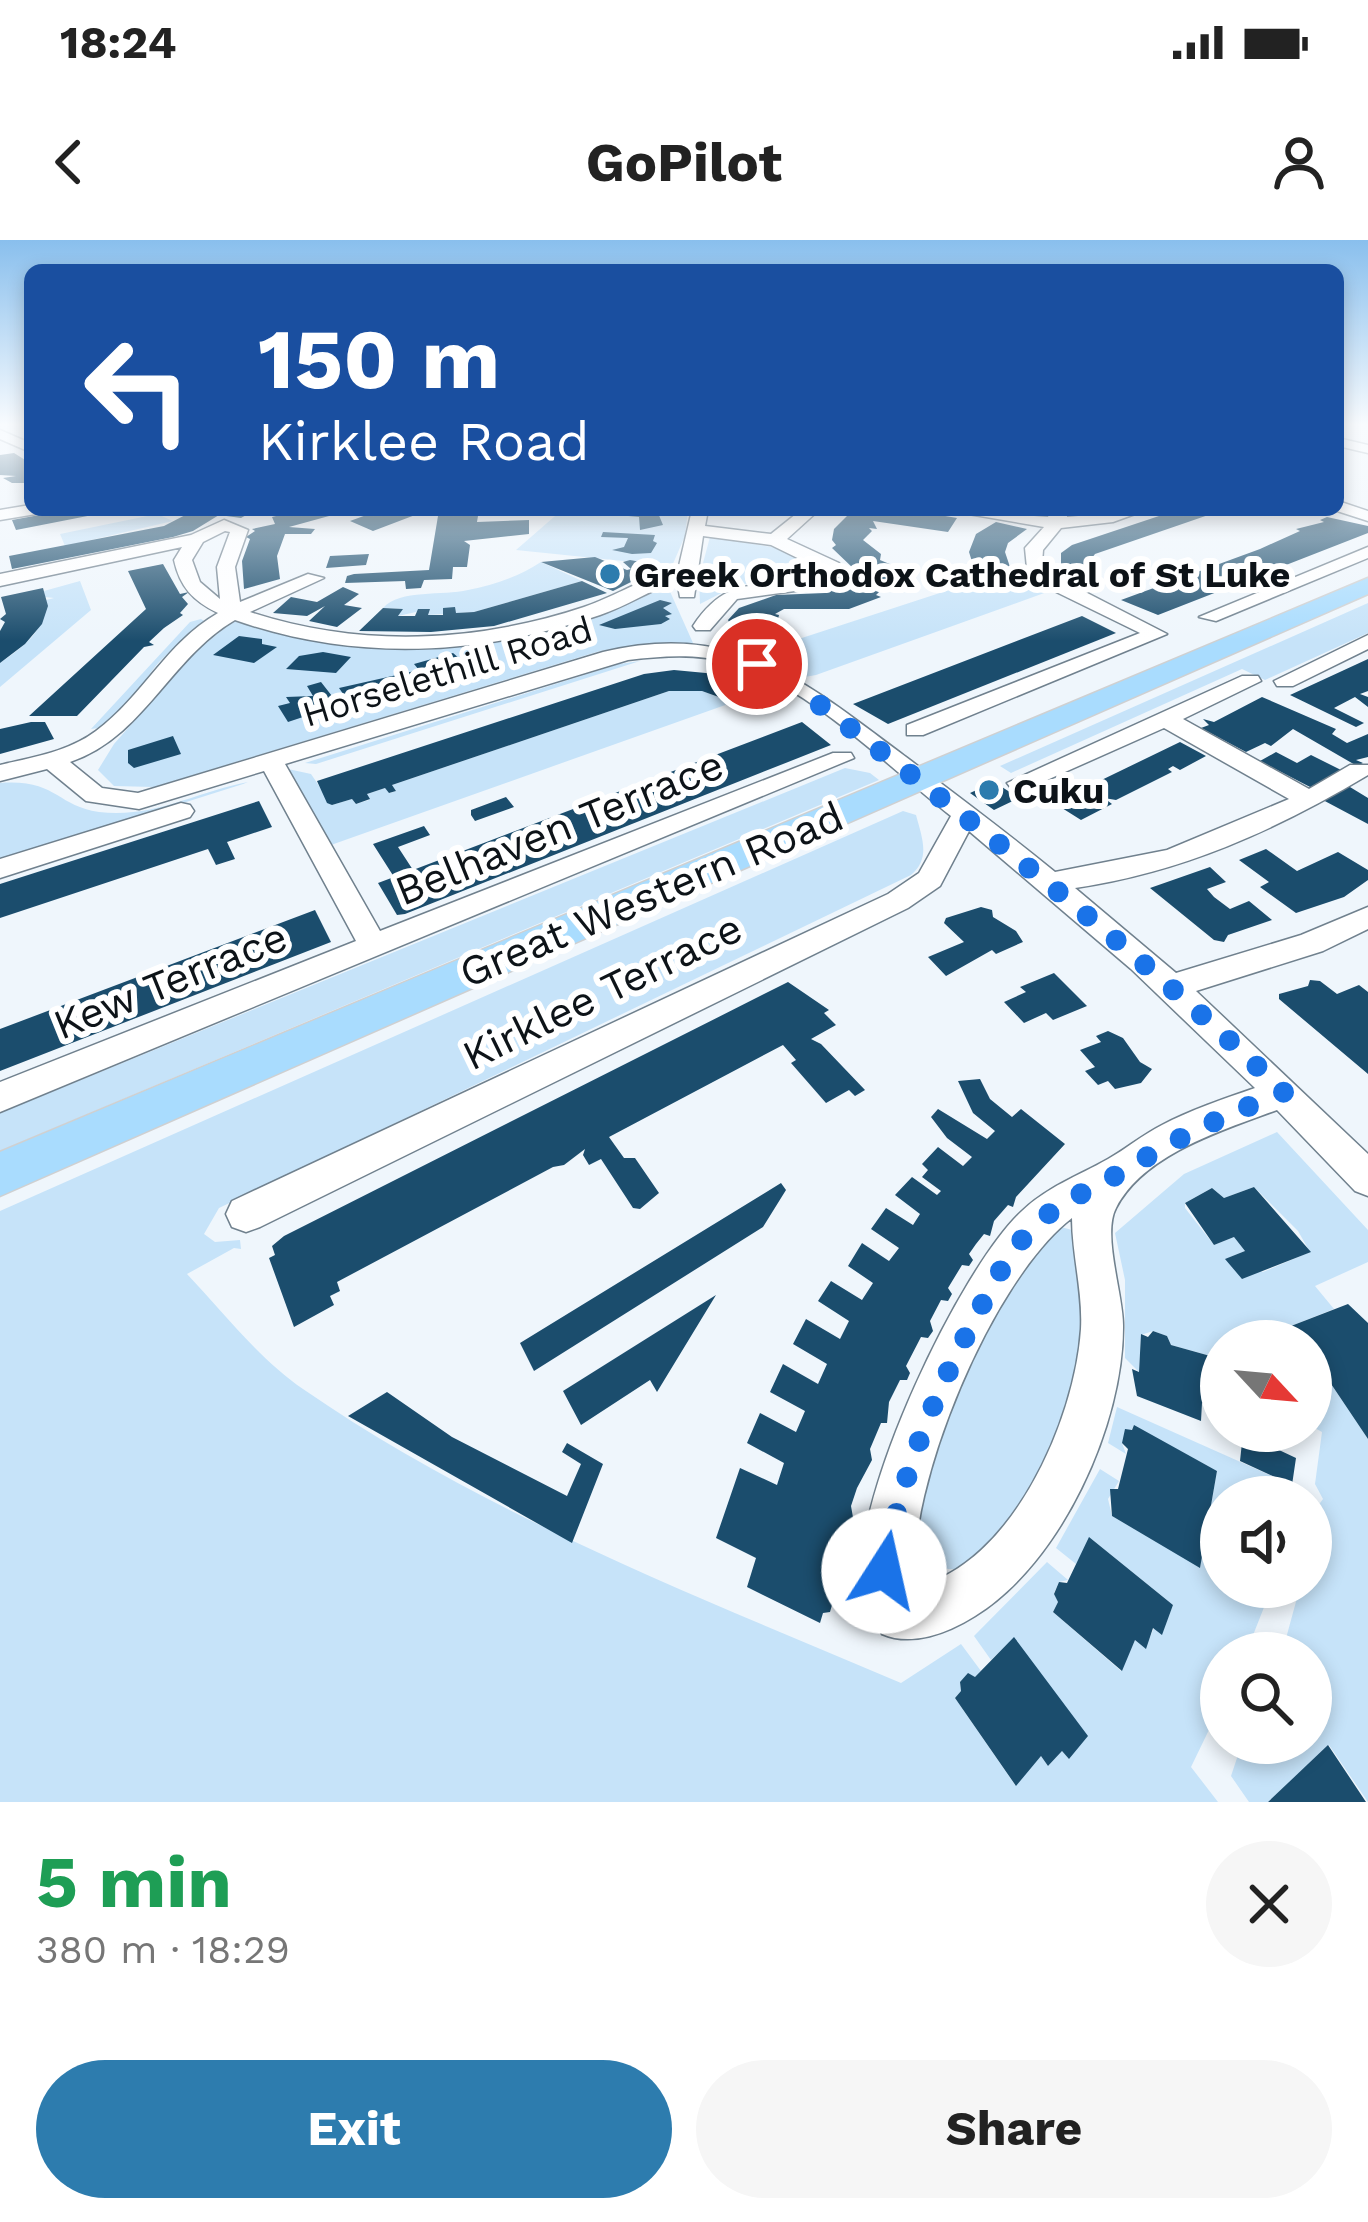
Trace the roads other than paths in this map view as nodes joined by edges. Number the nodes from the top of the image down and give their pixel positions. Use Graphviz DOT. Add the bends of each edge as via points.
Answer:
graph roads {
  1 [pos="804,516"];
  2 [pos="1117,516"];
  3 [pos="1056,518"];
  4 [pos="700,520"];
  5 [pos="775,540"];
  6 [pos="191,546"];
  7 [pos="1368,552"];
  8 [pos="686,574"];
  9 [pos="316,578"];
  10 [pos="1301,579"];
  11 [pos="2,583"];
  12 [pos="1356,590"];
  13 [pos="205,603"];
  14 [pos="231,611"];
  15 [pos="1209,616"];
  16 [pos="703,626"];
  17 [pos="1368,641"];
  18 [pos="734,656"];
  19 [pos="1250,681"];
  20 [pos="1285,681"];
  21 [pos="1165,719"];
  22 [pos="915,730"];
  23 [pos="100,739"];
  24 [pos="842,758"];
  25 [pos="50,759"];
  26 [pos="272,762"];
  27 [pos="1359,770"];
  28 [pos="0,772"];
  29 [pos="919,778"];
  30 [pos="1020,783"];
  31 [pos="1310,800"];
  32 [pos="965,814"];
  33 [pos="0,869"];
  34 [pos="1051,882"];
  35 [pos="1368,917"];
  36 [pos="374,947"];
  37 [pos="1174,986"];
  38 [pos="1284,1092"];
  39 [pos="0,1097"];
  40 [pos="1126,1169"];
  41 [pos="0,1174"];
  42 [pos="1368,1179"];
  43 [pos="245,1214"];
  1 -- 5 [label="street"];
  2 -- 3 [label="street" via="1088,524"];
  3 -- 22 [label="street" via="1032,554 1040,573 1157,634"];
  4 -- 5 [label="street"];
  4 -- 8 [label="street"];
  5 -- 16 [label="street" via="824,560 833,574 734,594 714,605"];
  6 -- 11 [label="street"];
  6 -- 13 [label="street" via="186,574"];
  6 -- 14 [label="street" via="218,526 239,528 226,566"];
  7 -- 10 [label="street"];
  8 -- 14 [label="street" via="579,615 450,641 330,639"];
  8 -- 16 [label="street"];
  9 -- 14 [label="street"];
  10 -- 12 [label="street"];
  10 -- 15 [label="street"];
  12 -- 29 [label="main road, Great Western Road"];
  13 -- 14 [label="street"];
  13 -- 23 [label="street" via="83,726"];
  14 -- 23 [label="street" via="185,646"];
  16 -- 18 [label="street"];
  17 -- 20 [label="street"];
  18 -- 26 [label="street, Horselethill Road" via="644,652 642,665 318,768"];
  18 -- 29 [label="street, Horselethill Road" via="777,674"];
  19 -- 21 [label="street"];
  21 -- 30 [label="street"];
  21 -- 31 [label="street"];
  23 -- 25 [label="street"];
  24 -- 36 [label="street, Belhaven Terrace"];
  25 -- 26 [label="street" via="87,791 120,802"];
  25 -- 28 [label="street"];
  26 -- 33 [label="street" via="239,793"];
  26 -- 36 [label="street"];
  27 -- 31 [label="street"];
  29 -- 32 [label="street, Horselethill Road"];
  29 -- 41 [label="main road, Great Western Road"];
  31 -- 34 [label="street" via="1199,853"];
  32 -- 34 [label="street, Horselethill Road"];
  32 -- 43 [label="street, Kirklee Terrace" via="930,879 898,901"];
  34 -- 37 [label="street, Horselethill Road"];
  35 -- 37 [label="street" via="1312,944"];
  36 -- 39 [label="street, Kew Terrace"];
  37 -- 38 [label="street, Horselethill Road"];
  38 -- 40 [label="street" via="1204,1123"];
  38 -- 42 [label="street, Horselethill Road"];
  40 -- 40 [label="street" via="1091,1219 1102,1328 1094,1394 1075,1451 992,1572 942,1608 900,1616 884,1584 895,1509 953,1360 1026,1234"];
}
